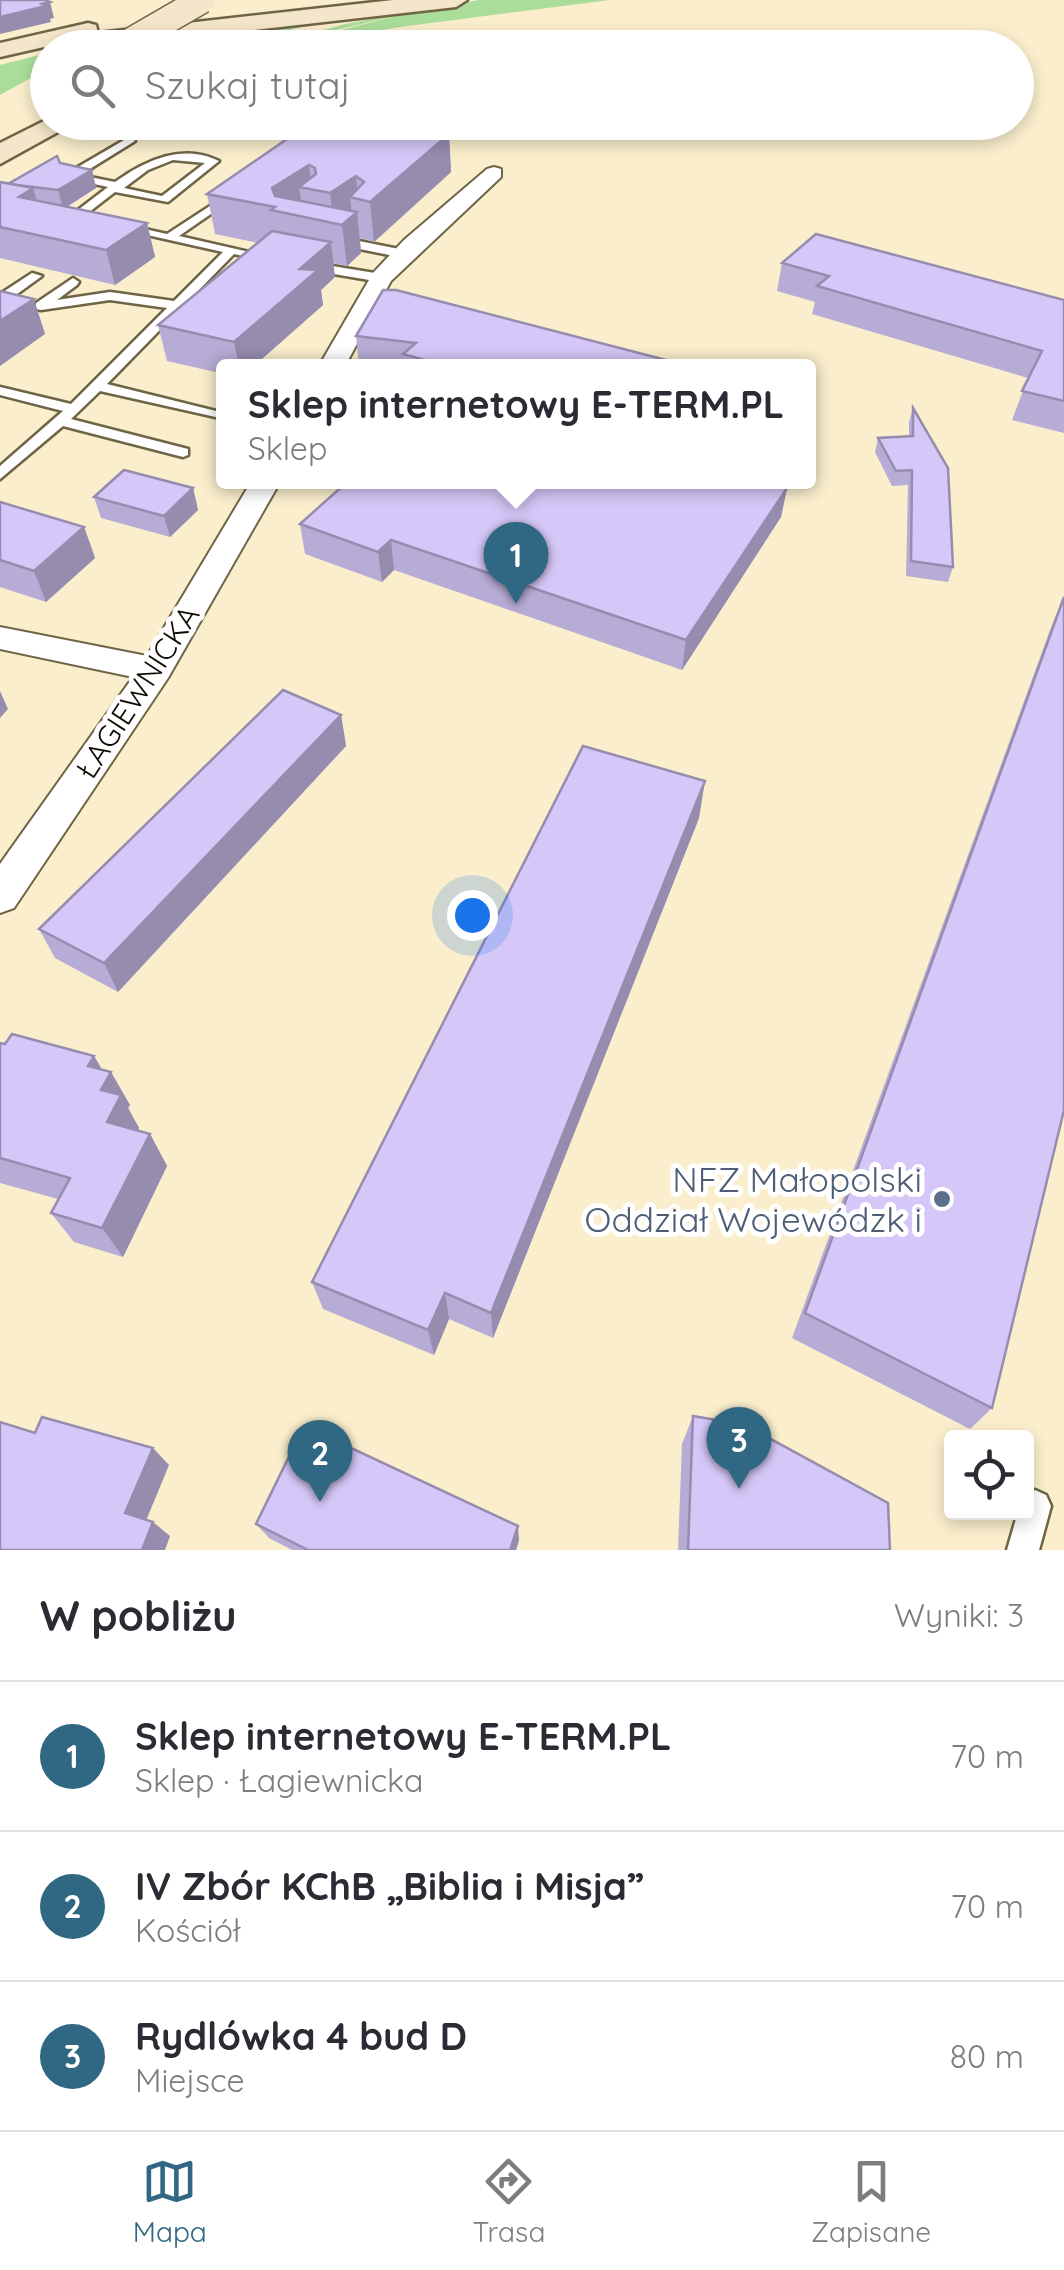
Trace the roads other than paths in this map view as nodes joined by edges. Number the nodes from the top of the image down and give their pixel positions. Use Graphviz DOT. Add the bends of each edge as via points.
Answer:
graph roads {
  1 [pos="202,0"];
  2 [pos="232,0"];
  3 [pos="269,0"];
  4 [pos="448,1"];
  5 [pos="295,8"];
  6 [pos="94,30"];
  7 [pos="150,30"];
  8 [pos="164,30"];
  9 [pos="182,30"];
  10 [pos="309,30"];
  11 [pos="30,44"];
  12 [pos="0,50"];
  13 [pos="30,54"];
  14 [pos="0,60"];
  15 [pos="30,117"];
  16 [pos="0,134"];
  17 [pos="30,139"];
  18 [pos="129,140"];
  19 [pos="190,142"];
  20 [pos="0,155"];
  21 [pos="164,158"];
  22 [pos="144,171"];
  23 [pos="162,172"];
  24 [pos="494,173"];
  25 [pos="182,174"];
  26 [pos="200,175"];
  27 [pos="244,187"];
  28 [pos="117,188"];
  29 [pos="55,215"];
  30 [pos="74,218"];
  31 [pos="92,222"];
  32 [pos="112,226"];
  33 [pos="320,237"];
  34 [pos="168,238"];
  35 [pos="231,250"];
  36 [pos="404,254"];
  37 [pos="36,276"];
  38 [pos="381,278"];
  39 [pos="73,282"];
  40 [pos="1,298"];
  41 [pos="41,306"];
  42 [pos="177,306"];
  43 [pos="336,359"];
  44 [pos="97,386"];
  45 [pos="0,391"];
  46 [pos="74,410"];
  47 [pos="215,415"];
  48 [pos="61,421"];
  49 [pos="183,452"];
  50 [pos="0,474"];
  51 [pos="262,489"];
  52 [pos="0,638"];
  53 [pos="156,670"];
  54 [pos="0,896"];
  55 [pos="1035,1506"];
  56 [pos="1023,1550"];
  1 -- 7 [label="main road, bridge"];
  2 -- 9 [label="main road"];
  3 -- 6 [label="main road"];
  4 -- 5 [label="main road"];
  4 -- 10 [label="main road"];
  5 -- 8 [label="main road"];
  11 -- 12 [label="main road"];
  13 -- 14 [label="main road"];
  15 -- 16 [label="main road"];
  17 -- 20 [label="main road"];
  18 -- 28 [label="lane" via="70,176"];
  19 -- 21 [label="lane"];
  21 -- 22 [label="lane"];
  21 -- 26 [label="lane" via="214,161"];
  22 -- 23 [label="lane"];
  22 -- 28 [label="lane"];
  24 -- 36 [label="street"];
  25 -- 26 [label="lane"];
  26 -- 28 [label="lane" via="164,200"];
  27 -- 34 [label="lane"];
  28 -- 30 [label="lane"];
  29 -- 30 [label="lane"];
  30 -- 31 [label="lane"];
  32 -- 34 [label="lane"];
  33 -- 36 [label="lane" via="343,236"];
  34 -- 35 [label="lane"];
  35 -- 38 [label="lane"];
  35 -- 42 [label="lane"];
  36 -- 38 [label="street"];
  37 -- 40 [label="lane"];
  38 -- 43 [label="street"];
  39 -- 41 [label="lane"];
  40 -- 41 [label="lane"];
  41 -- 42 [label="lane" via="110,296"];
  42 -- 44 [label="lane"];
  44 -- 46 [label="lane"];
  44 -- 47 [label="lane"];
  45 -- 46 [label="lane"];
  46 -- 48 [label="lane"];
  48 -- 49 [label="lane"];
  48 -- 50 [label="lane"];
  51 -- 53 [label="street, ŁAGIEWNICKA"];
  52 -- 53 [label="street"];
  53 -- 54 [label="street, ŁAGIEWNICKA"];
  55 -- 56 [label="lane"];
}
